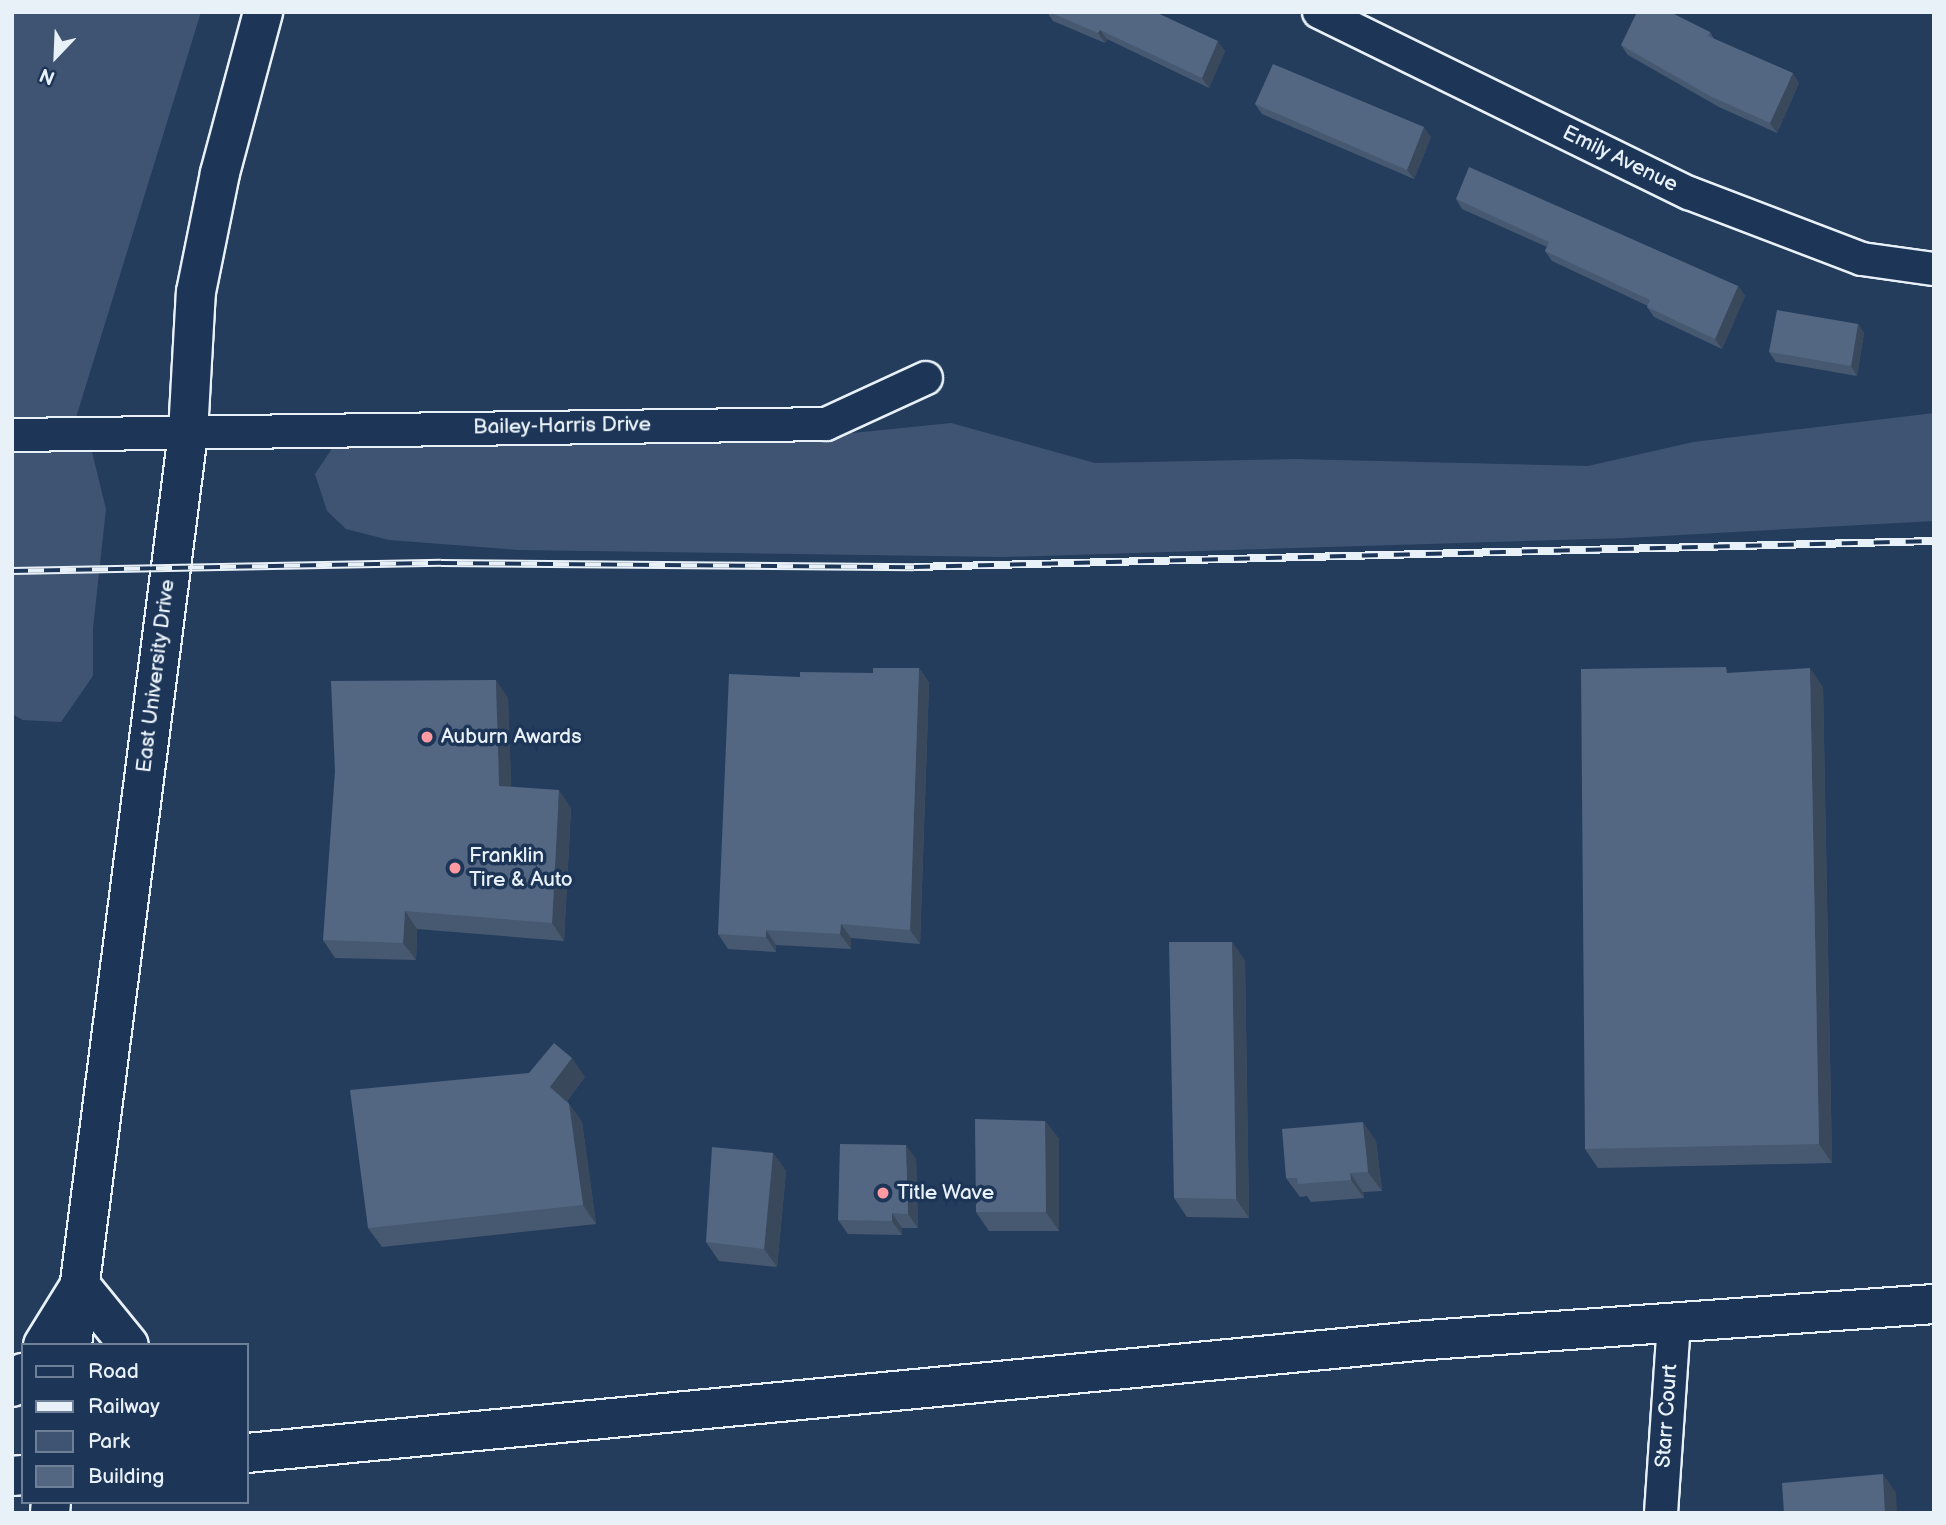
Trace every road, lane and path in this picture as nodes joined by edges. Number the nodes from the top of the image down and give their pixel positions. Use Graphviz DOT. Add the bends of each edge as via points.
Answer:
graph roads {
  1 [pos="263,12"];
  2 [pos="1320,12"];
  3 [pos="1934,269"];
  4 [pos="926,378"];
  5 [pos="188,433"];
  6 [pos="12,435"];
  7 [pos="80,1285"];
  8 [pos="1934,1304"];
  9 [pos="1674,1320"];
  10 [pos="44,1343"];
  11 [pos="72,1343"];
  12 [pos="127,1343"];
  13 [pos="252,1449"];
  14 [pos="1661,1513"];
  1 -- 5 [label="main road, East University Drive" via="220,173 196,292"];
  2 -- 3 [label="street, Emily Avenue" via="1689,193 1862,260"];
  4 -- 5 [label="street, Bailey-Harris Drive" via="827,424"];
  5 -- 6 [label="street, Bailey-Harris Drive"];
  5 -- 7 [label="main road, East University Drive"];
  7 -- 10 [label="main road"];
  7 -- 11 [label="main road, East University Drive"];
  7 -- 12 [label="main road"];
  8 -- 9 [label="main road"];
  9 -- 13 [label="main road"];
  9 -- 14 [label="street, Starr Court"];
}
